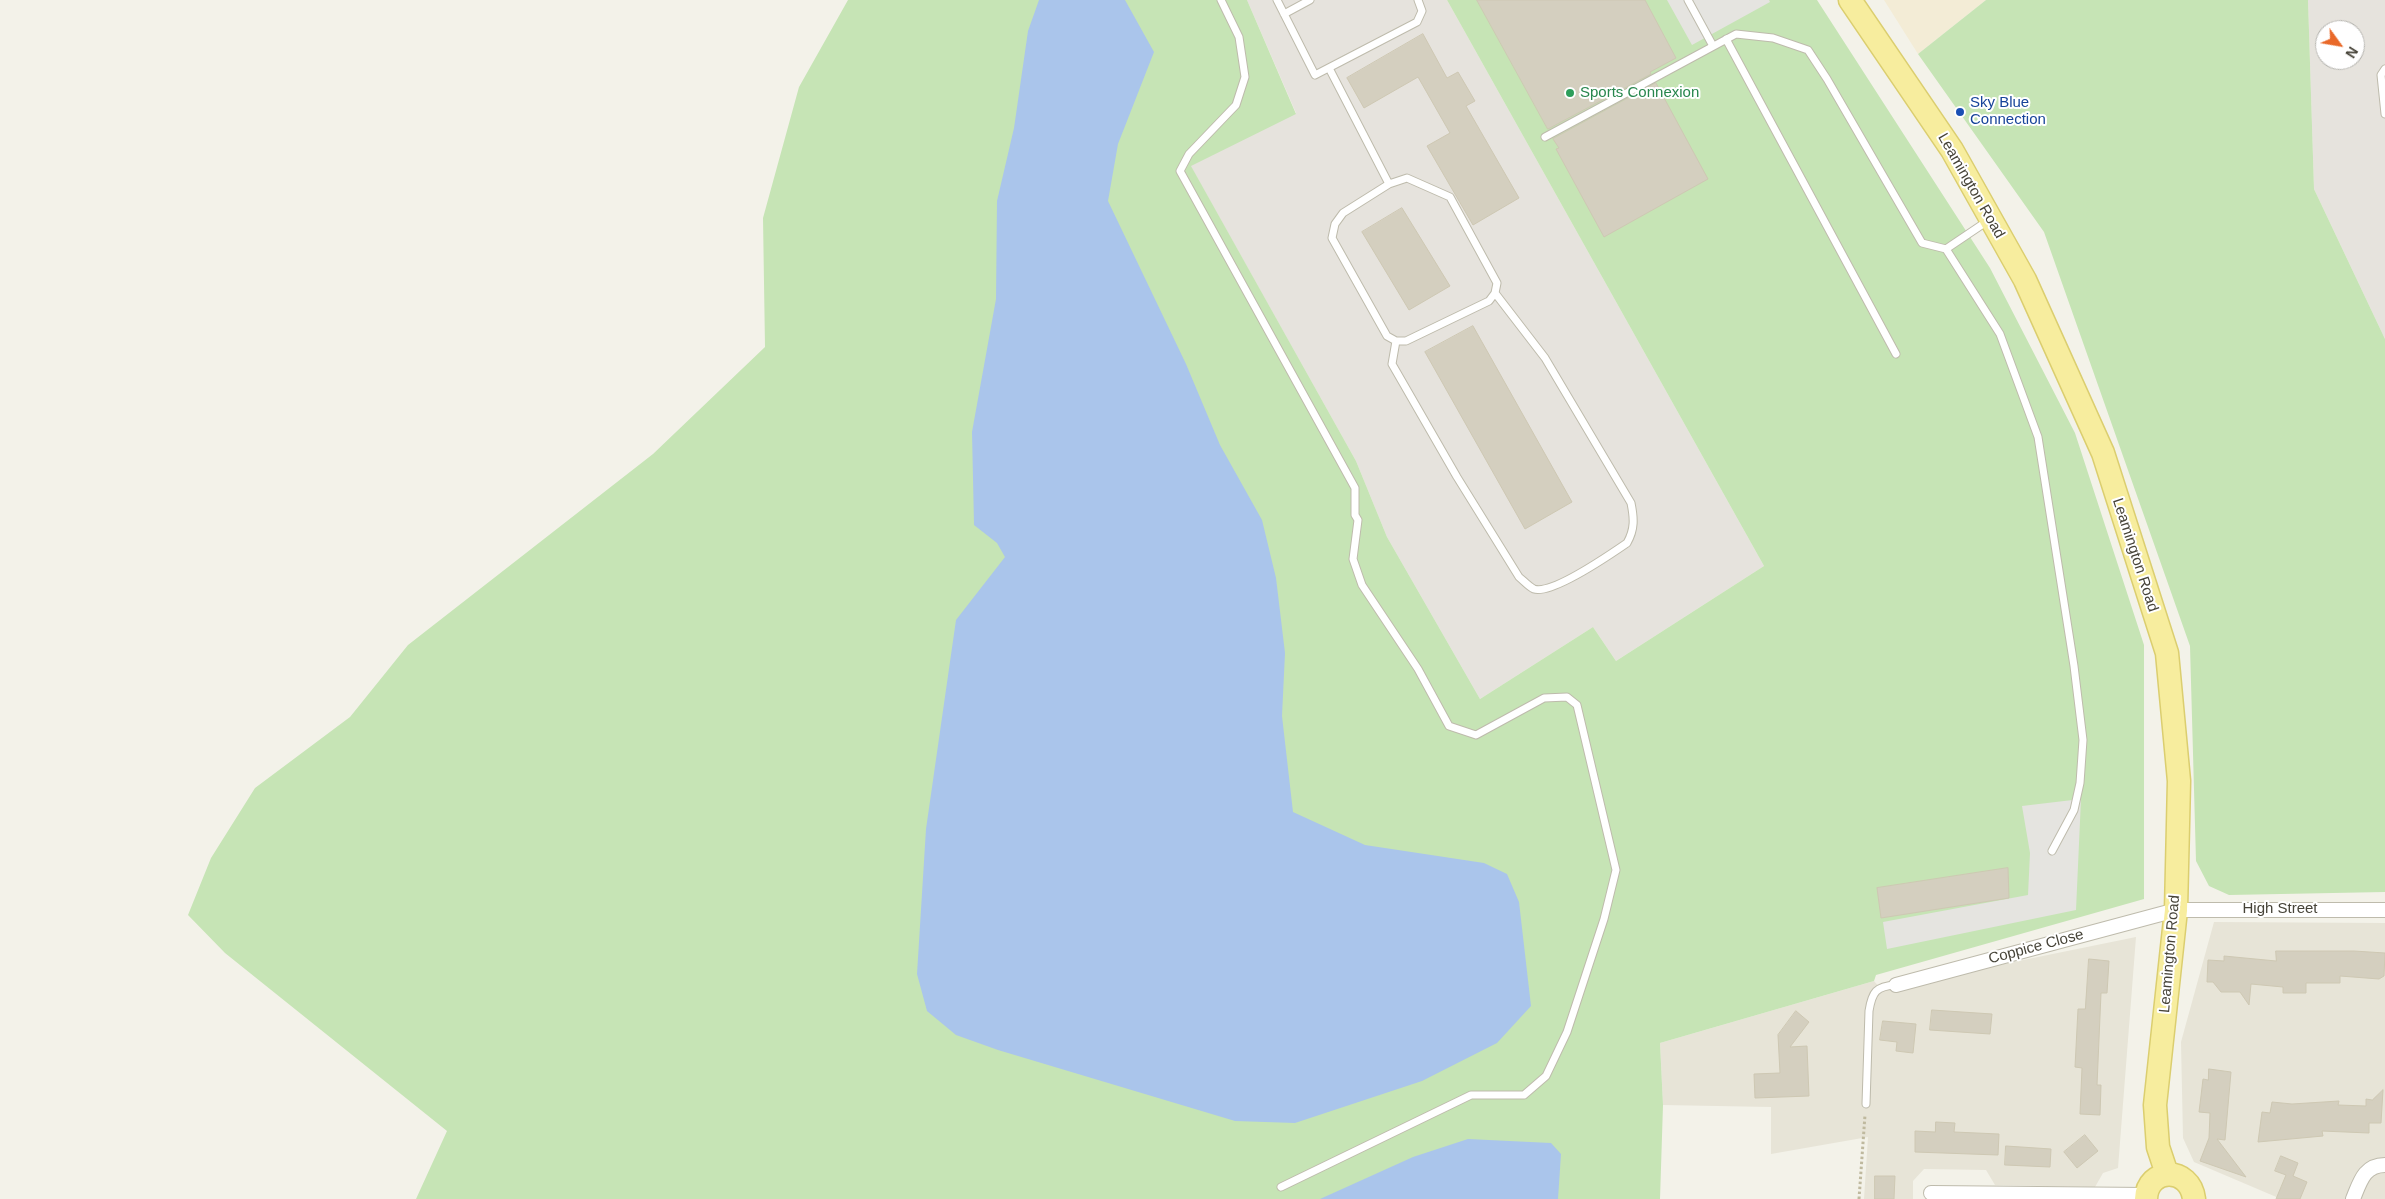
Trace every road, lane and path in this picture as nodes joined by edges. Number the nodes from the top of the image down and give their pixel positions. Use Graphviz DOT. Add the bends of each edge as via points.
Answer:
graph roads {
  1 [pos="1221,0"];
  2 [pos="1277,0"];
  3 [pos="1310,0"];
  4 [pos="1418,0"];
  5 [pos="1688,0"];
  6 [pos="1850,0"];
  7 [pos="1284,14"];
  8 [pos="1726,39"];
  9 [pos="1713,46"];
  10 [pos="1329,68"];
  11 [pos="2385,69"];
  12 [pos="2385,114"];
  13 [pos="1545,137"];
  14 [pos="1389,184"];
  15 [pos="1991,219"];
  16 [pos="1946,249"];
  17 [pos="1495,293"];
  18 [pos="1396,341"];
  19 [pos="1896,354"];
  20 [pos="2052,851"];
  21 [pos="2176,910"];
  22 [pos="2385,910"];
  23 [pos="1896,985"];
  24 [pos="1866,1104"];
  25 [pos="2385,1166"];
  26 [pos="2167,1174"];
  27 [pos="1281,1187"];
  28 [pos="1931,1193"];
  29 [pos="2146,1197"];
  30 [pos="1859,1199"];
  31 [pos="2194,1199"];
  32 [pos="2201,1199"];
  33 [pos="2353,1199"];
  1 -- 27 [label="lane" via="1239,37 1245,78 1236,105 1189,154 1180,170 1355,488 1355,515 1358,520 1354,559 1362,585 1418,669 1449,726 1476,735 1544,698 1568,697 1577,705 1616,870 1604,919 1567,1032 1546,1076 1524,1095 1471,1096"];
  2 -- 7 [label="lane"];
  3 -- 7 [label="lane"];
  4 -- 10 [label="lane" via="1422,11 1417,22"];
  5 -- 9 [label="lane"];
  6 -- 15 [label="main road, Leamington Road" via="1952,150"];
  7 -- 10 [label="lane" via="1315,75"];
  8 -- 9 [label="lane"];
  8 -- 16 [label="lane" via="1736,34 1773,38 1808,50 1922,243"];
  8 -- 19 [label="lane"];
  9 -- 13 [label="lane"];
  10 -- 14 [label="lane"];
  11 -- 12 [label="lane" via="2381,75"];
  14 -- 17 [label="lane" via="1407,178 1450,197 1497,283"];
  14 -- 18 [label="lane" via="1344,213 1335,224 1332,238 1387,336"];
  15 -- 16 [label="lane"];
  15 -- 21 [label="main road, Leamington Road" via="2025,280 2103,453 2167,653 2179,781"];
  16 -- 20 [label="lane" via="2000,334 2038,438 2083,740 2080,783 2074,810"];
  17 -- 18 [label="lane" via="1489,301 1406,341"];
  17 -- 18 [label="lane" via="1545,358 1630,503 1634,522 1627,543 1572,577 1546,589 1534,589 1519,577 1392,364"];
  21 -- 22 [label="street, High Street"];
  21 -- 23 [label="street, Coppice Close"];
  21 -- 26 [label="main road, Leamington Road" via="2155,1105 2158,1148"];
  23 -- 24 [label="lane" via="1884,985 1871,999"];
  24 -- 30 [label="path"];
  25 -- 33 [label="street" via="2375,1165 2365,1172"];
  26 -- 29 [label="main road" via="2153,1181"];
  26 -- 31 [label="main road" via="2183,1178 2193,1190"];
  28 -- 29 [label="street"];
  31 -- 32 [label="street"];
}
